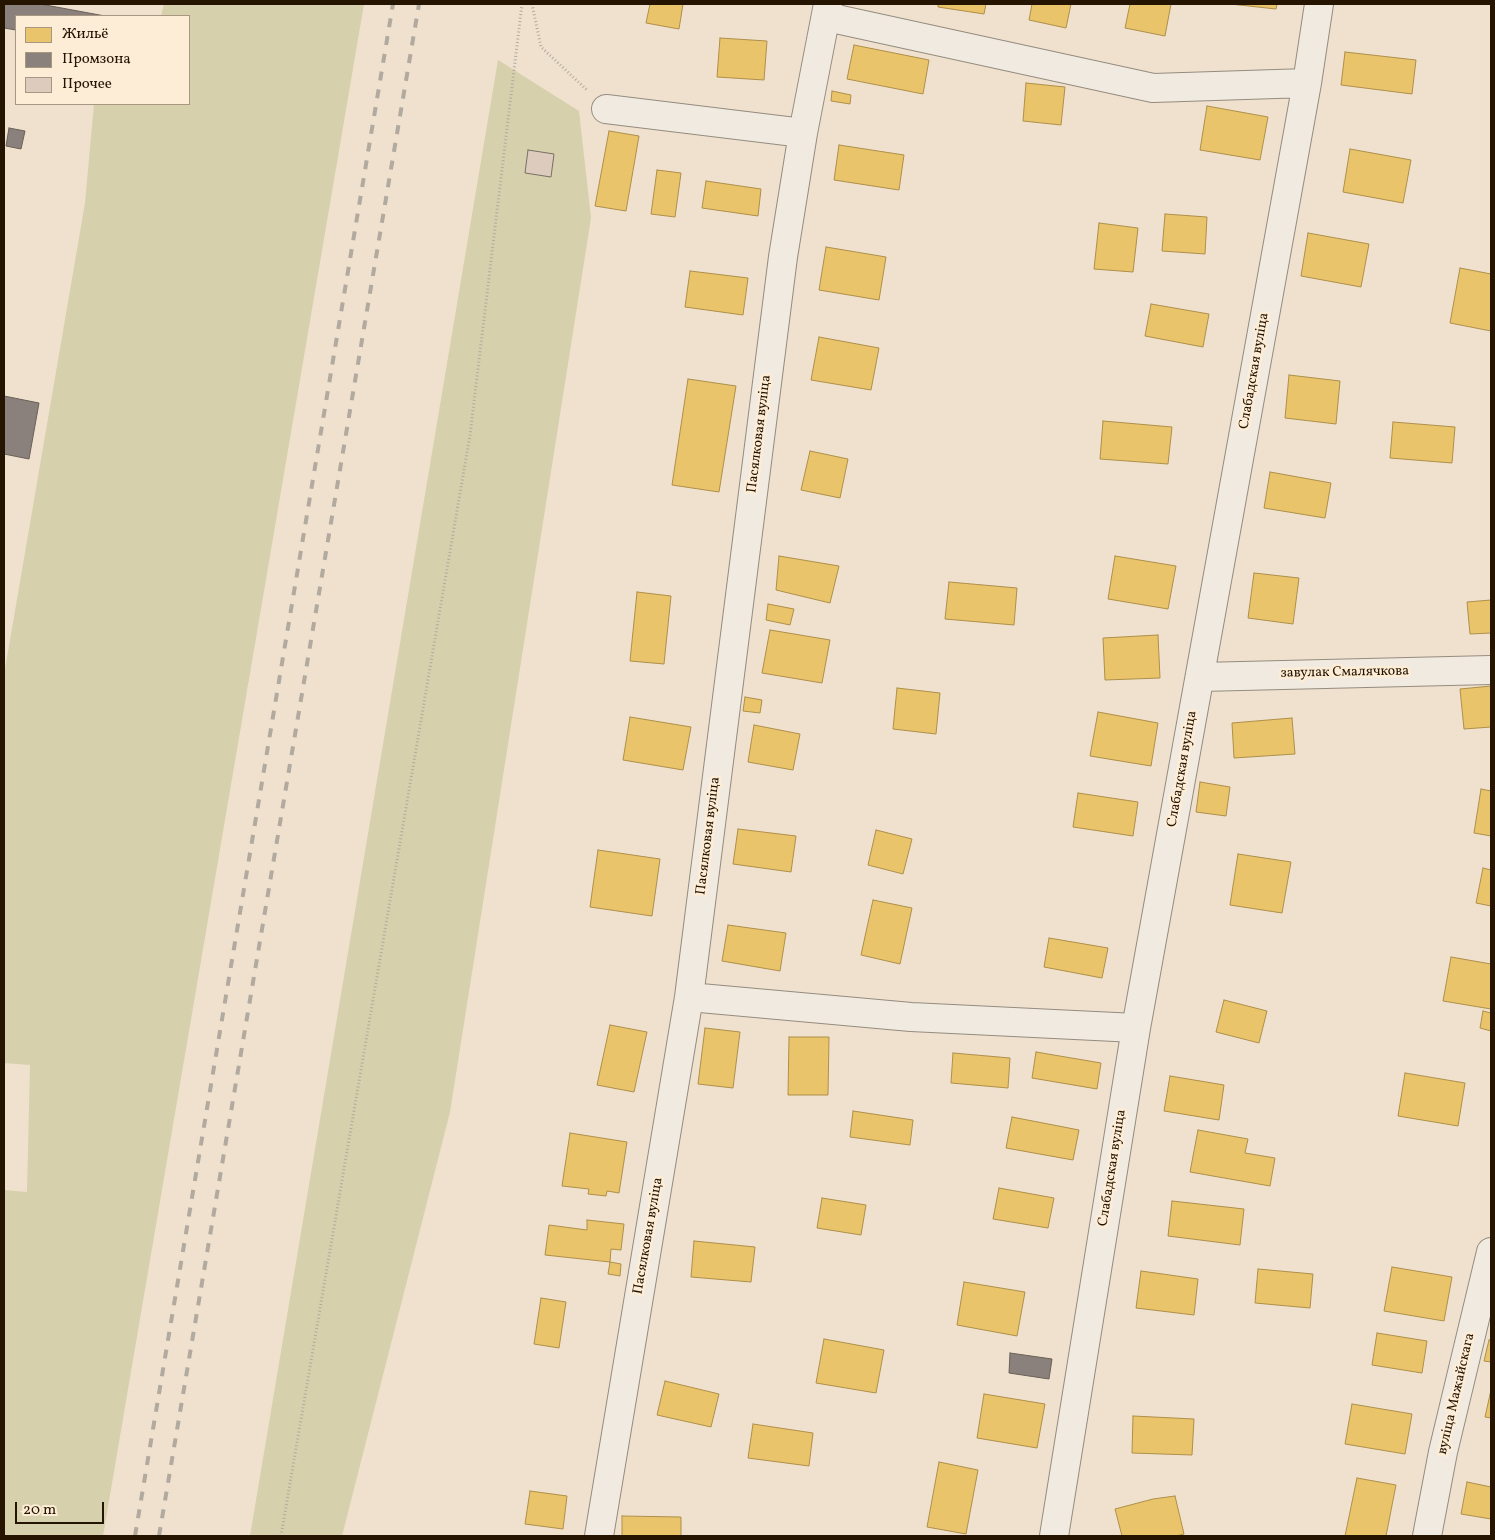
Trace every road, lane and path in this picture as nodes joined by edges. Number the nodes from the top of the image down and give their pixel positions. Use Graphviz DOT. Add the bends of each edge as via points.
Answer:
graph roads {
  1 [pos="522,4"];
  2 [pos="532,4"];
  3 [pos="1319,4"];
  4 [pos="828,10"];
  5 [pos="1308,83"];
  6 [pos="606,109"];
  7 [pos="803,133"];
  8 [pos="1491,670"];
  9 [pos="1200,677"];
  10 [pos="689,997"];
  11 [pos="1136,1028"];
  12 [pos="1491,1252"];
  13 [pos="281,1536"];
  14 [pos="599,1536"];
  15 [pos="1054,1536"];
  16 [pos="1427,1536"];
  1 -- 13 [label="path" via="470,435"];
  2 -- 6 [label="path" via="541,47"];
  3 -- 5 [label="street, Слабадская вуліца"];
  4 -- 5 [label="street" via="1154,88"];
  4 -- 7 [label="street, Пасялковая вуліца"];
  5 -- 9 [label="street, Слабадская вуліца"];
  6 -- 7 [label="street"];
  7 -- 10 [label="street, Пасялковая вуліца" via="783,257"];
  8 -- 9 [label="street, завулак Смалячкова"];
  9 -- 11 [label="street, Слабадская вуліца"];
  10 -- 11 [label="street" via="911,1016"];
  10 -- 14 [label="street, Пасялковая вуліца"];
  11 -- 15 [label="street, Слабадская вуліца"];
  12 -- 16 [label="street, вуліца Мажайскага" via="1443,1452"];
}
